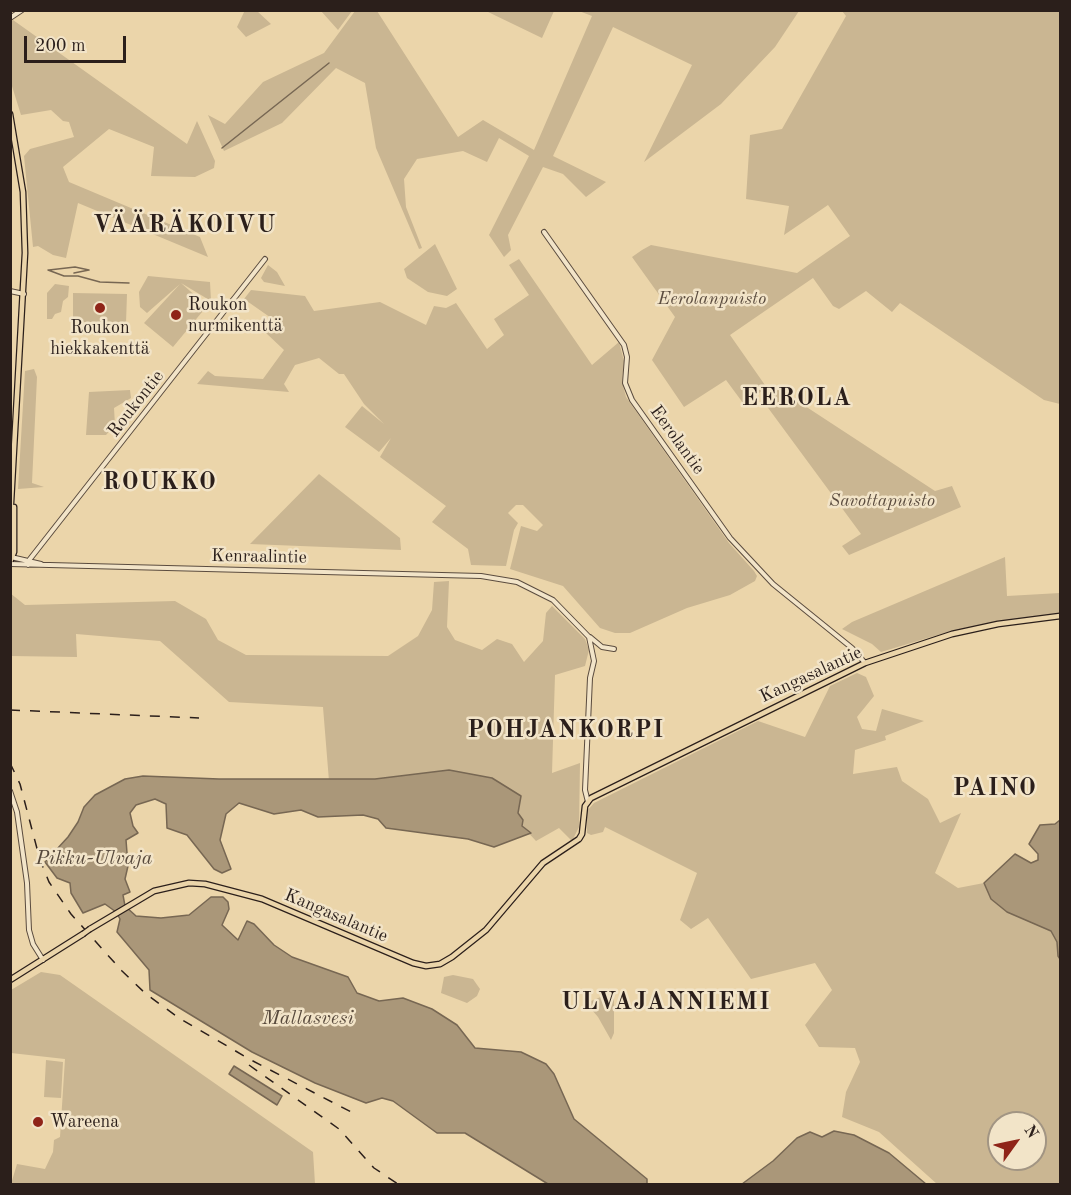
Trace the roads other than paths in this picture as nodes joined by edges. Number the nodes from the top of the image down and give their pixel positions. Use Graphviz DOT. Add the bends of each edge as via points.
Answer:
graph roads {
  1 [pos="22,10"];
  2 [pos="10,18"];
  3 [pos="10,114"];
  4 [pos="12,127"];
  5 [pos="544,232"];
  6 [pos="266,259"];
  7 [pos="10,290"];
  8 [pos="24,292"];
  9 [pos="12,492"];
  10 [pos="10,520"];
  11 [pos="30,559"];
  12 [pos="11,560"];
  13 [pos="28,565"];
  14 [pos="44,565"];
  15 [pos="1060,616"];
  16 [pos="589,637"];
  17 [pos="614,649"];
  18 [pos="865,663"];
  19 [pos="10,791"];
  20 [pos="588,802"];
  21 [pos="45,959"];
  22 [pos="10,980"];
  1 -- 2 [label="street"];
  3 -- 4 [label="main road"];
  4 -- 8 [label="main road" via="23,192"];
  5 -- 18 [label="street, Eerolantie" via="624,345 625,383 632,400 730,538 773,584"];
  6 -- 11 [label="street, Roukontie"];
  7 -- 8 [label="street"];
  8 -- 9 [label="main road"];
  9 -- 10 [label="main road"];
  9 -- 12 [label="main road"];
  11 -- 12 [label="street, Kenraalintie"];
  11 -- 13 [label="street, Roukontie"];
  11 -- 14 [label="street, Kenraalintie"];
  12 -- 13 [label="street, Kenraalintie"];
  13 -- 14 [label="street, Kenraalintie"];
  14 -- 16 [label="street, Kenraalintie" via="510,580 536,590 567,612"];
  15 -- 18 [label="main road, Kangasalantie" via="951,634"];
  16 -- 17 [label="street" via="602,647"];
  16 -- 20 [label="street" via="594,661 585,780"];
  18 -- 20 [label="main road, Kangasalantie"];
  19 -- 21 [label="street" via="17,812 27,883 29,930 33,944"];
  20 -- 21 [label="main road, Kangasalantie, bridge" via="579,839 543,863 486,930 452,957 434,965 413,963 262,899 222,887 189,883 154,891 130,903"];
  21 -- 22 [label="main road, Kangasalantie"];
}
